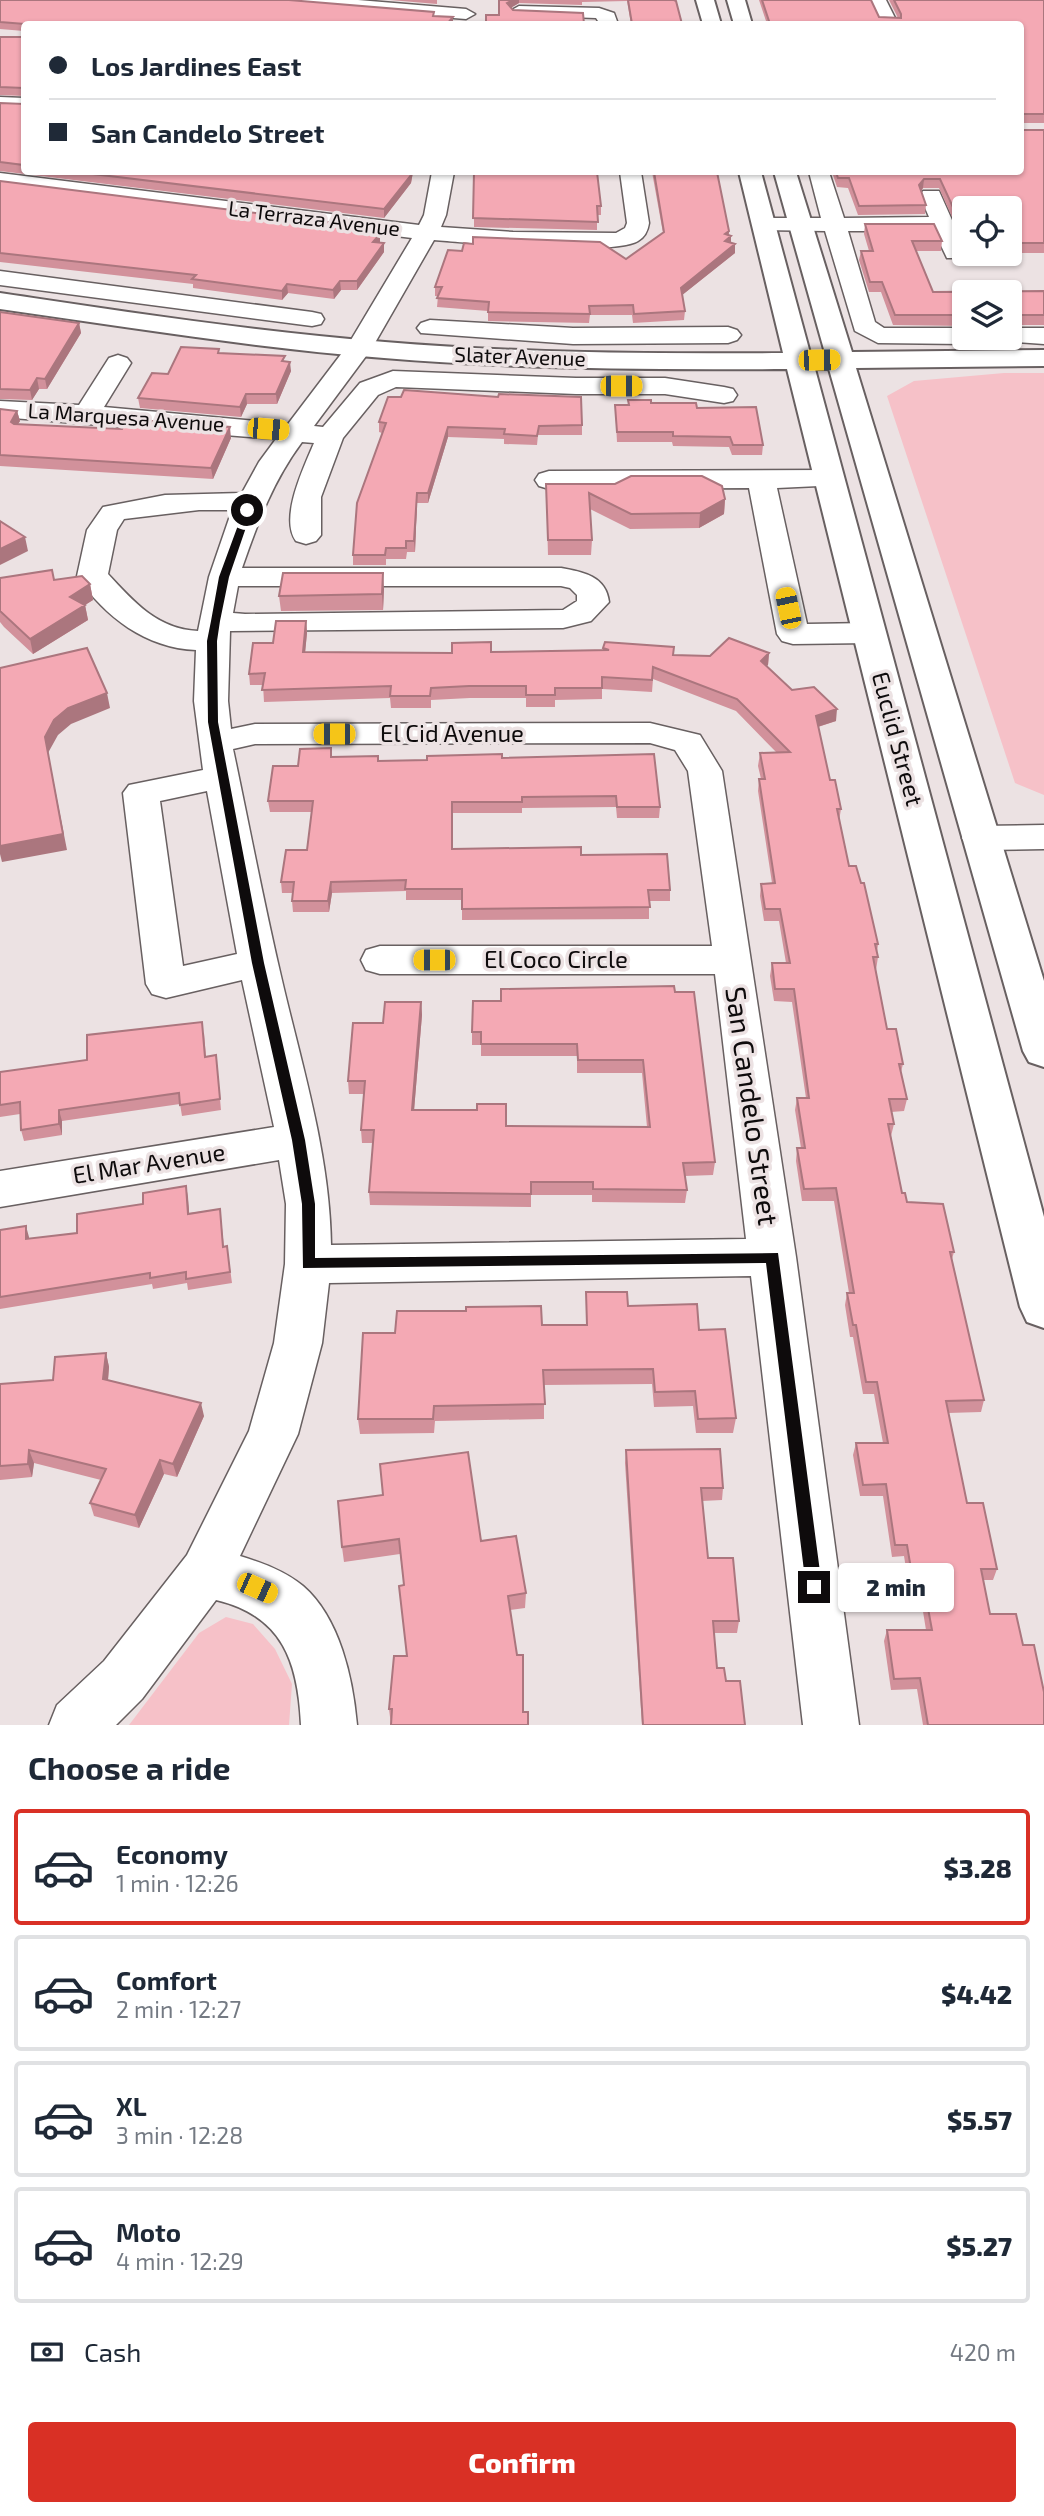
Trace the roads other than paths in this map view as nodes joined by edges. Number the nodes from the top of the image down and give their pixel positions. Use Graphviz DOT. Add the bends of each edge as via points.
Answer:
graph roads {
  1 [pos="290,0"];
  2 [pos="705,0"];
  3 [pos="736,0"];
  4 [pos="877,0"];
  5 [pos="519,11"];
  6 [pos="466,13"];
  7 [pos="609,21"];
  8 [pos="711,21"];
  9 [pos="742,21"];
  10 [pos="888,21"];
  11 [pos="0,103"];
  12 [pos="21,104"];
  13 [pos="442,175"];
  14 [pos="631,175"];
  15 [pos="751,175"];
  16 [pos="786,175"];
  17 [pos="820,175"];
  18 [pos="0,180"];
  19 [pos="931,196"];
  20 [pos="943,224"];
  21 [pos="764,225"];
  22 [pos="801,225"];
  23 [pos="834,225"];
  24 [pos="427,233"];
  25 [pos="952,248"];
  26 [pos="0,278"];
  27 [pos="0,301"];
  28 [pos="312,319"];
  29 [pos="430,328"];
  30 [pos="727,335"];
  31 [pos="952,335"];
  32 [pos="1022,336"];
  33 [pos="1044,336"];
  34 [pos="359,348"];
  35 [pos="574,348"];
  36 [pos="1044,358"];
  37 [pos="799,360"];
  38 [pos="838,360"];
  39 [pos="118,363"];
  40 [pos="724,394"];
  41 [pos="0,409"];
  42 [pos="86,414"];
  43 [pos="312,434"];
  44 [pos="761,479"];
  45 [pos="830,479"];
  46 [pos="549,480"];
  47 [pos="252,502"];
  48 [pos="306,535"];
  49 [pos="224,577"];
  50 [pos="214,631"];
  51 [pos="870,633"];
  52 [pos="919,633"];
  53 [pos="688,743"];
  54 [pos="218,760"];
  55 [pos="1044,837"];
  56 [pos="980,838"];
  57 [pos="380,960"];
  58 [pos="733,960"];
  59 [pos="258,963"];
  60 [pos="1044,1051"];
  61 [pos="298,1140"];
  62 [pos="0,1189"];
  63 [pos="773,1257"];
  64 [pos="308,1264"];
  65 [pos="1044,1307"];
  66 [pos="205,1573"];
  67 [pos="77,1725"];
  68 [pos="329,1725"];
  69 [pos="831,1725"];
  1 -- 6 [label="street"];
  2 -- 8 [label="main road"];
  3 -- 9 [label="main road"];
  4 -- 10 [label="street"];
  5 -- 7 [label="street" via="599,13"];
  11 -- 12 [label="street"];
  13 -- 24 [label="street"];
  14 -- 24 [label="street, La Terraza Avenue" via="638,223 629,237 576,241"];
  15 -- 21 [label="main road, Euclid Street"];
  16 -- 22 [label="main road, Euclid Street"];
  17 -- 23 [label="street"];
  18 -- 24 [label="street, La Terraza Avenue"];
  19 -- 20 [label="street"];
  20 -- 23 [label="street"];
  20 -- 25 [label="street"];
  21 -- 22 [label="street"];
  21 -- 37 [label="main road, Euclid Street"];
  22 -- 23 [label="street"];
  22 -- 38 [label="main road, Euclid Street"];
  23 -- 31 [label="street" via="864,326 878,335"];
  24 -- 34 [label="street"];
  26 -- 28 [label="street"];
  27 -- 34 [label="main road, Slater Avenue"];
  29 -- 35 [label="street"];
  30 -- 35 [label="street"];
  32 -- 33 [label="street"];
  34 -- 35 [label="main road, Slater Avenue" via="438,354"];
  34 -- 43 [label="street"];
  35 -- 37 [label="main road, Slater Avenue"];
  36 -- 38 [label="main road, Slater Avenue"];
  37 -- 38 [label="main road, Slater Avenue"];
  37 -- 45 [label="main road, Euclid Street"];
  38 -- 52 [label="main road, Euclid Street"];
  39 -- 42 [label="street"];
  40 -- 43 [label="street" via="665,386 393,379 369,389"];
  41 -- 42 [label="street, La Marquesa Avenue"];
  42 -- 43 [label="street, La Marquesa Avenue"];
  43 -- 47 [label="street" via="273,462"];
  43 -- 48 [label="street"];
  44 -- 45 [label="street"];
  44 -- 46 [label="street"];
  44 -- 51 [label="street" via="793,634"];
  45 -- 51 [label="main road, Euclid Street"];
  47 -- 49 [label="street"];
  47 -- 50 [label="street" via="192,499 139,506 113,513 102,530 92,576 142,626 185,641"];
  49 -- 50 [label="street"];
  49 -- 50 [label="street" via="561,577 580,581 592,592 593,602 587,611 563,619 245,623"];
  50 -- 54 [label="street" via="211,701"];
  51 -- 52 [label="main road"];
  51 -- 65 [label="main road, Euclid Street"];
  52 -- 56 [label="main road, Euclid Street"];
  53 -- 54 [label="street, El Cid Avenue" via="650,733 255,734"];
  53 -- 58 [label="street, San Candelo Street" via="705,771"];
  54 -- 59 [label="street"];
  54 -- 59 [label="street" via="141,793 166,984"];
  55 -- 56 [label="street"];
  56 -- 60 [label="main road, Euclid Street"];
  57 -- 58 [label="street, El Coco Circle"];
  58 -- 63 [label="street, San Candelo Street"];
  59 -- 61 [label="street"];
  61 -- 62 [label="street, El Mar Avenue"];
  61 -- 64 [label="street" via="308,1204"];
  63 -- 64 [label="street"];
  63 -- 69 [label="street, San Candelo Street"];
  64 -- 66 [label="street" via="298,1343 273,1434"];
  66 -- 67 [label="street" via="124,1680"];
  66 -- 68 [label="street" via="274,1596 299,1623 320,1661"];
}
